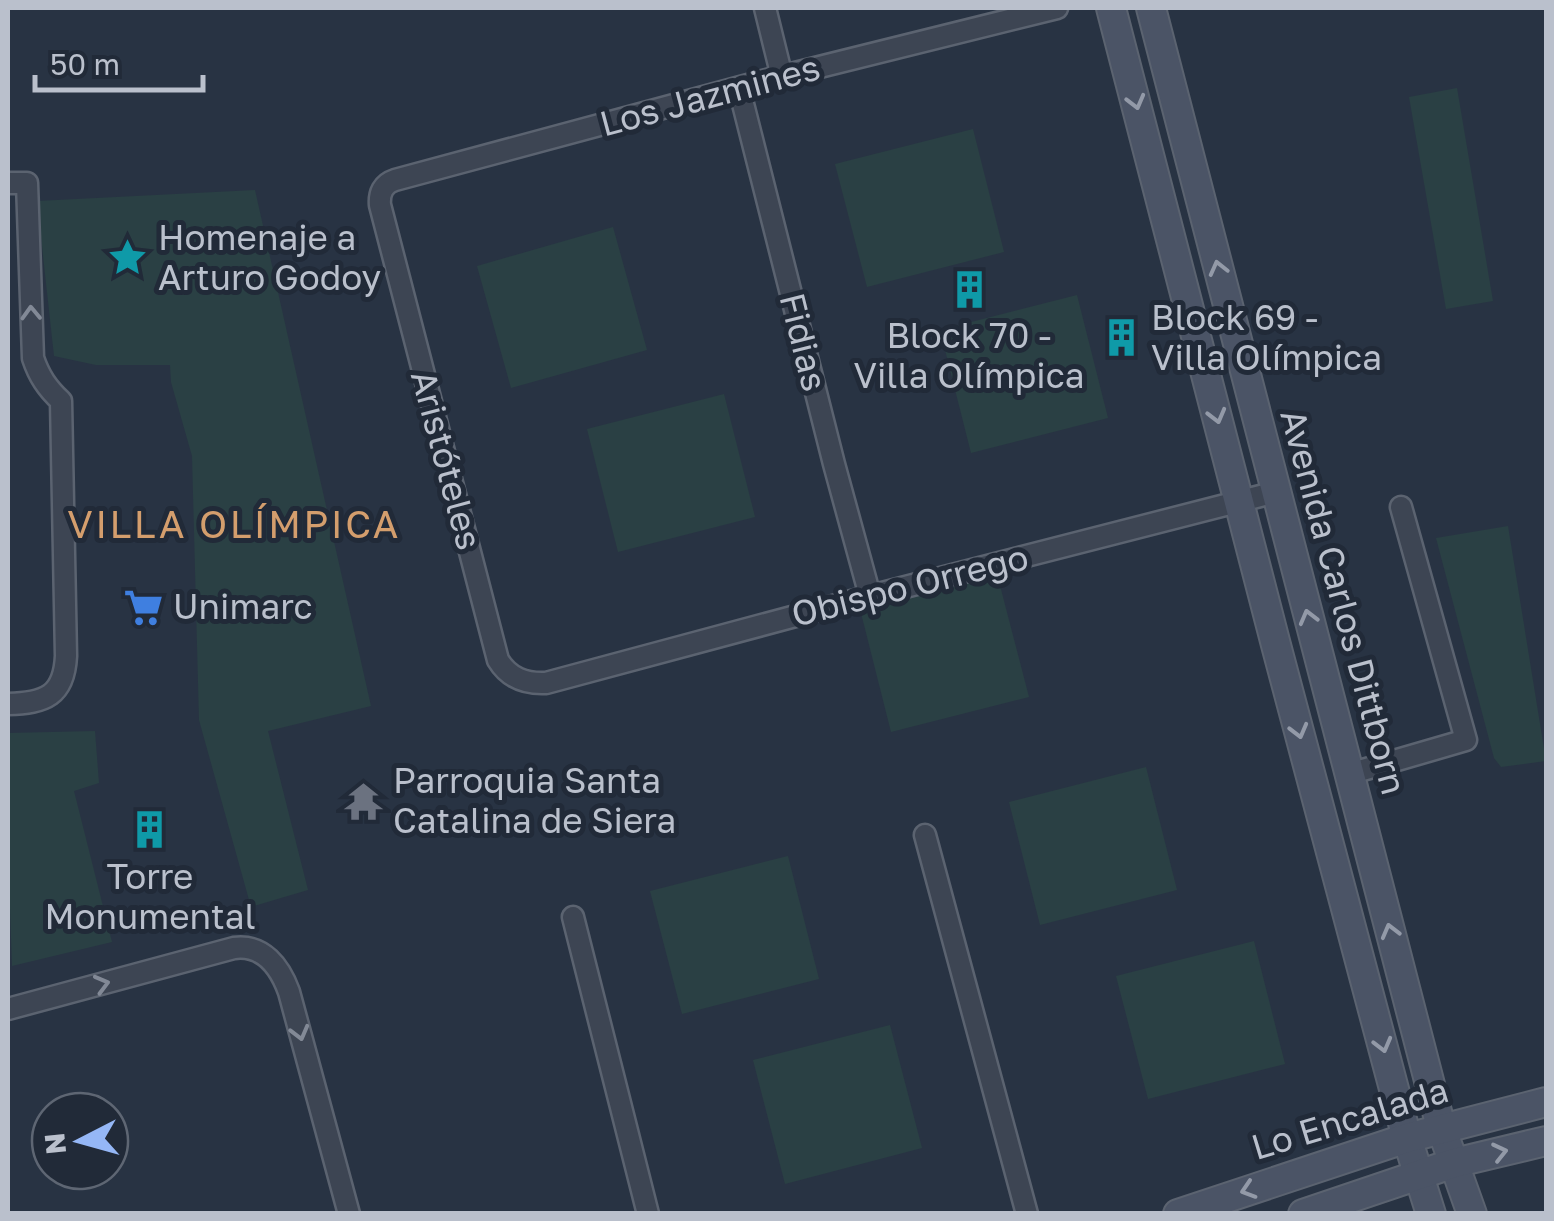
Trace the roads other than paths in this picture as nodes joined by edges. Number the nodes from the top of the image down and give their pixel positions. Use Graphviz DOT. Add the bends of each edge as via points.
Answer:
graph roads {
  1 [pos="765,8"];
  2 [pos="1057,8"];
  3 [pos="1111,8"];
  4 [pos="1151,8"];
  5 [pos="782,77"];
  6 [pos="739,88"];
  7 [pos="17,183"];
  8 [pos="380,205"];
  9 [pos="1276,492"];
  10 [pos="1239,501"];
  11 [pos="1402,507"];
  12 [pos="870,596"];
  13 [pos="546,682"];
  14 [pos="16,704"];
  15 [pos="1349,774"];
  16 [pos="926,836"];
  17 [pos="572,917"];
  18 [pos="8,1009"];
  19 [pos="1539,1104"];
  20 [pos="1441,1128"];
  21 [pos="1407,1138"];
  22 [pos="1543,1142"];
  23 [pos="1454,1163"];
  24 [pos="1318,1167"];
  25 [pos="1418,1174"];
  26 [pos="1330,1204"];
  27 [pos="348,1214"];
  28 [pos="648,1214"];
  29 [pos="1027,1214"];
  30 [pos="1178,1214"];
  31 [pos="1303,1214"];
  32 [pos="1431,1214"];
  33 [pos="1472,1214"];
  1 -- 5 [label="street"];
  2 -- 5 [label="street, Los Jazmines"];
  3 -- 10 [label="main road, Avenida Carlos Dittborn, one-way"];
  9 -- 4 [label="main road, Avenida Carlos Dittborn, one-way"];
  5 -- 6 [label="street, Los Jazmines"];
  6 -- 8 [label="street, Los Jazmines" via="394,180 383,188"];
  6 -- 12 [label="street, Fidias"];
  14 -- 7 [label="street, one-way" via="52,694 65,672 61,401 33,358"];
  8 -- 13 [label="street, Aristóteles" via="498,660 517,679"];
  9 -- 10 [label="street, Obispo Orrego"];
  15 -- 9 [label="main road, Avenida Carlos Dittborn, one-way"];
  10 -- 12 [label="street, Obispo Orrego"];
  10 -- 21 [label="main road, Avenida Carlos Dittborn, one-way"];
  11 -- 15 [label="street" via="1466,740"];
  12 -- 13 [label="street, Obispo Orrego"];
  20 -- 15 [label="main road, Avenida Carlos Dittborn, one-way"];
  16 -- 29 [label="street"];
  17 -- 28 [label="street"];
  18 -- 27 [label="street, one-way" via="234,948 256,949 275,965 289,992"];
  19 -- 20 [label="main road, Lo Encalada"];
  19 -- 22 [label="main road"];
  20 -- 21 [label="main road, Lo Encalada"];
  20 -- 23 [label="main road, Avenida Carlos Dittborn"];
  21 -- 24 [label="main road, Lo Encalada"];
  21 -- 25 [label="main road, Avenida Carlos Dittborn"];
  23 -- 22 [label="main road, Lo Encalada, one-way"];
  23 -- 25 [label="main road, Lo Encalada"];
  23 -- 33 [label="main road, Avenida Carlos Dittborn"];
  24 -- 26 [label="main road"];
  24 -- 30 [label="main road, Lo Encalada, one-way"];
  25 -- 26 [label="main road, Lo Encalada"];
  25 -- 32 [label="main road, Avenida Carlos Dittborn"];
  26 -- 31 [label="main road, Lo Encalada"];
}
